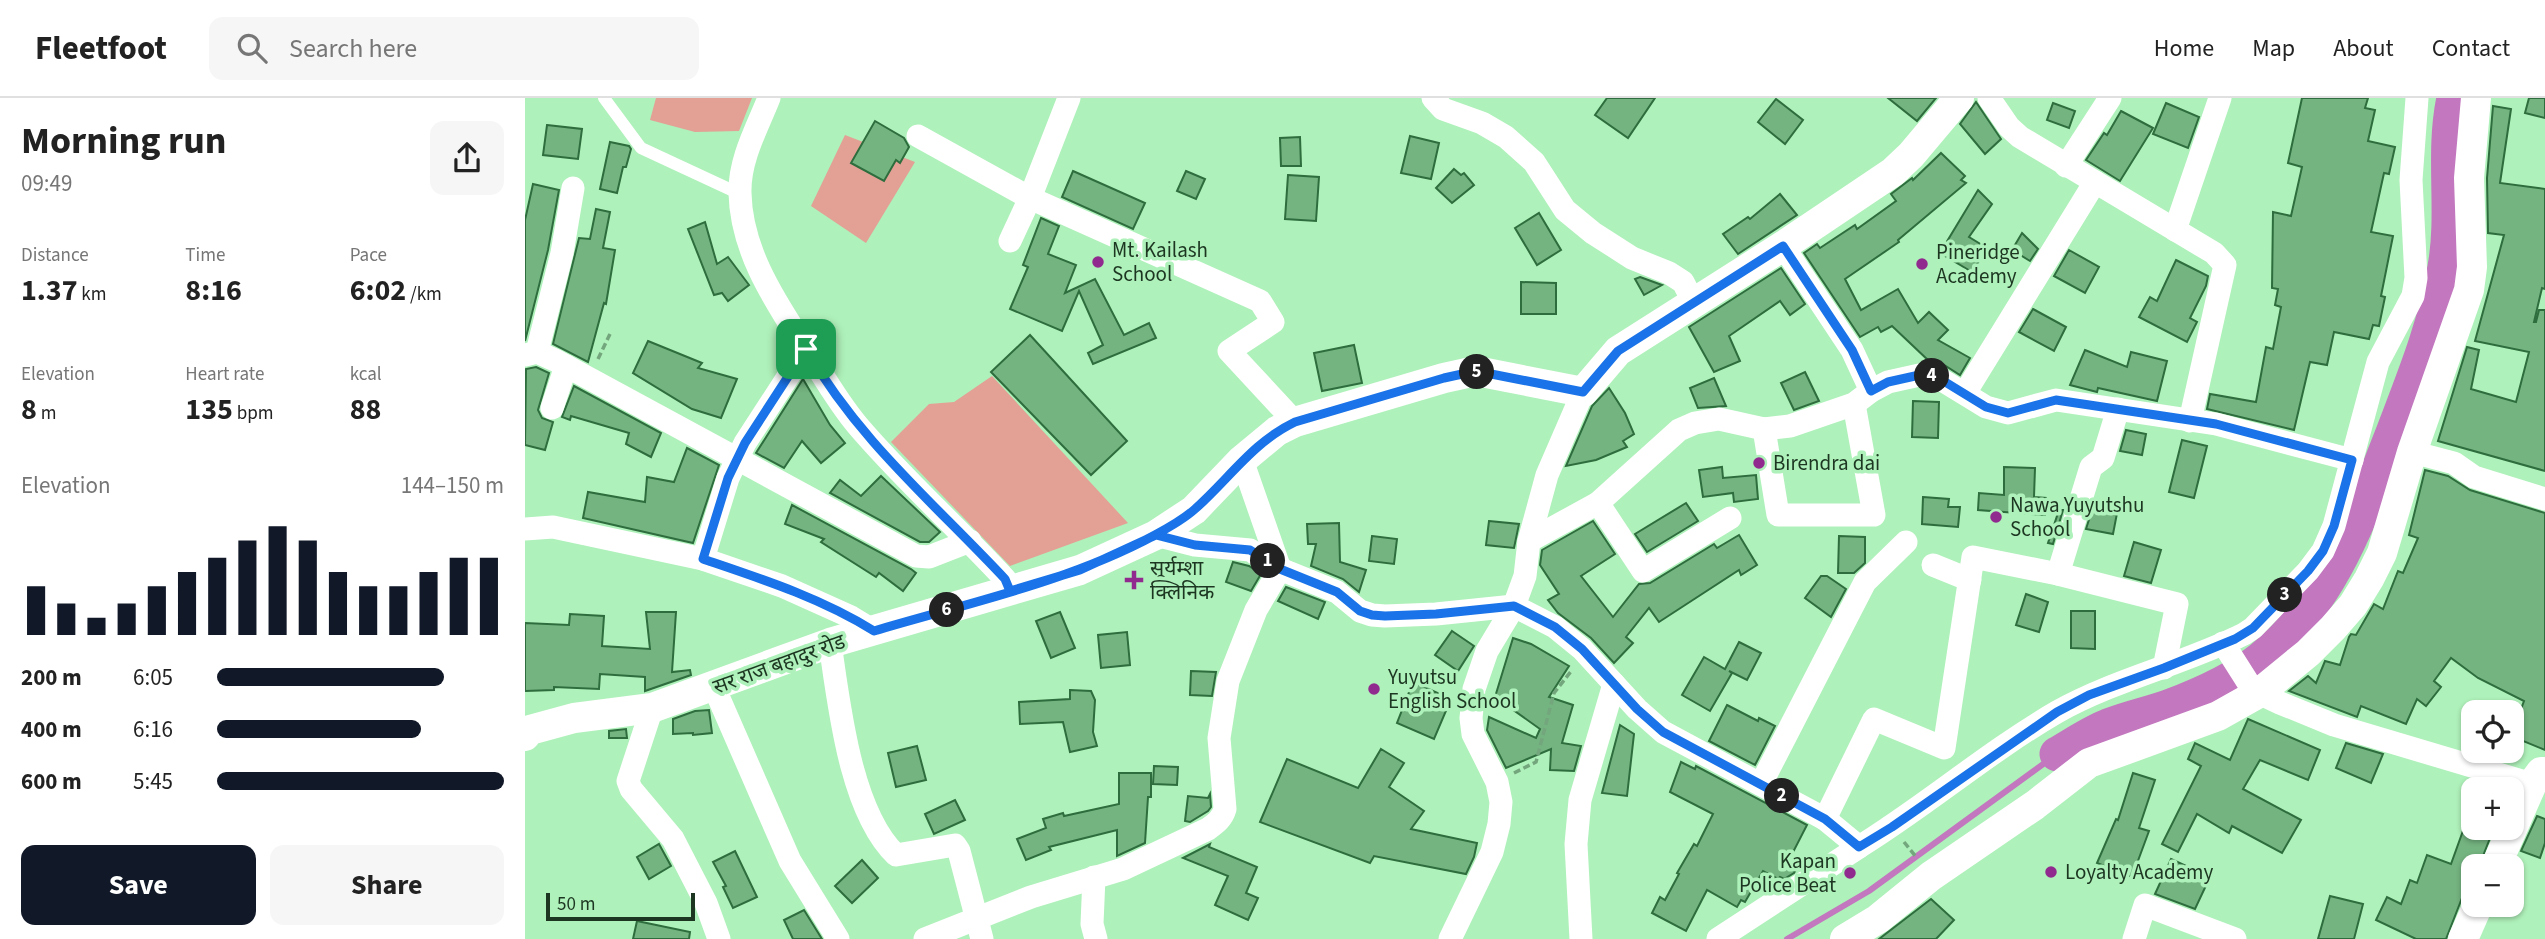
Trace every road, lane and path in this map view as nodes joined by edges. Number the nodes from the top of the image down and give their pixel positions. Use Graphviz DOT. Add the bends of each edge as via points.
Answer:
graph roads {
  1 [pos="604,98"];
  2 [pos="769,98"];
  3 [pos="1069,98"];
  4 [pos="1433,98"];
  5 [pos="1959,98"];
  6 [pos="1989,98"];
  7 [pos="2110,98"];
  8 [pos="2220,98"];
  9 [pos="2417,98"];
  10 [pos="2476,98"];
  11 [pos="918,136"];
  12 [pos="2066,166"];
  13 [pos="2095,182"];
  14 [pos="573,188"];
  15 [pos="740,194"];
  16 [pos="1030,198"];
  17 [pos="2175,230"];
  18 [pos="1010,241"];
  19 [pos="1783,246"];
  20 [pos="1694,303"];
  21 [pos="610,334"];
  22 [pos="806,349"];
  23 [pos="531,354"];
  24 [pos="566,366"];
  25 [pos="588,379"];
  26 [pos="1583,392"];
  27 [pos="1965,393"];
  28 [pos="1863,398"];
  29 [pos="552,408"];
  30 [pos="2118,409"];
  31 [pos="2190,421"];
  32 [pos="1295,422"];
  33 [pos="1764,429"];
  34 [pos="2412,452"];
  35 [pos="738,458"];
  36 [pos="1242,460"];
  37 [pos="2352,460"];
  38 [pos="2545,499"];
  39 [pos="1598,503"];
  40 [pos="1730,518"];
  41 [pos="525,529"];
  42 [pos="1156,535"];
  43 [pos="970,541"];
  44 [pos="1529,541"];
  45 [pos="1906,542"];
  46 [pos="703,559"];
  47 [pos="1933,565"];
  48 [pos="1280,569"];
  49 [pos="2058,574"];
  50 [pos="1970,580"];
  51 [pos="1010,591"];
  52 [pos="1514,606"];
  53 [pos="874,631"];
  54 [pos="830,643"];
  55 [pos="2223,643"];
  56 [pos="1582,649"];
  57 [pos="2164,668"];
  58 [pos="1613,684"];
  59 [pos="714,687"];
  60 [pos="2254,689"];
  61 [pos="652,708"];
  62 [pos="527,730"];
  63 [pos="2541,773"];
  64 [pos="1497,782"];
  65 [pos="1761,784"];
  66 [pos="1825,819"];
  67 [pos="1892,827"];
  68 [pos="1859,847"];
  69 [pos="2501,854"];
  70 [pos="1931,876"];
  71 [pos="1094,877"];
  72 [pos="2473,917"];
  73 [pos="979,929"];
  74 [pos="719,939"];
  75 [pos="838,939"];
  76 [pos="925,939"];
  77 [pos="1096,939"];
  78 [pos="1450,939"];
  79 [pos="1580,939"];
  80 [pos="1718,939"];
  81 [pos="1845,939"];
  82 [pos="2134,939"];
  83 [pos="2235,939"];
  84 [pos="2463,939"];
  1 -- 15 [label="lane" via="641,148"];
  2 -- 15 [label="street" via="742,166"];
  3 -- 16 [label="street"];
  4 -- 20 [label="street" via="1443,109 1506,137 1534,162 1565,210 1632,258 1676,277"];
  5 -- 19 [label="street" via="1893,172"];
  6 -- 12 [label="street" via="2008,127"];
  7 -- 12 [label="street"];
  8 -- 17 [label="street"];
  9 -- 37 [label="street" via="2411,180 2413,296 2378,362"];
  10 -- 34 [label="street" via="2469,178 2469,290"];
  11 -- 16 [label="street"];
  12 -- 13 [label="street"];
  13 -- 17 [label="street"];
  13 -- 27 [label="street"];
  14 -- 23 [label="street" via="562,253"];
  15 -- 22 [label="street" via="749,246 768,288"];
  16 -- 18 [label="street"];
  16 -- 32 [label="street" via="1260,301 1273,322 1229,351"];
  17 -- 31 [label="street" via="2214,253 2225,265"];
  19 -- 20 [label="street"];
  19 -- 28 [label="street" via="1852,350"];
  20 -- 26 [label="street" via="1618,351"];
  21 -- 25 [label="path"];
  22 -- 35 [label="street"];
  22 -- 43 [label="street" via="857,425"];
  23 -- 24 [label="street"];
  24 -- 25 [label="street"];
  24 -- 29 [label="street"];
  25 -- 35 [label="street"];
  26 -- 32 [label="street, सर राज बहादुर रोड" via="1476,371"];
  26 -- 44 [label="street" via="1547,475"];
  27 -- 28 [label="street" via="1924,374 1888,382"];
  27 -- 30 [label="street" via="1986,407 2008,413 2056,400"];
  28 -- 33 [label="street" via="1790,426"];
  28 -- 33 [label="street" via="1874,515 1778,515"];
  30 -- 31 [label="street"];
  30 -- 49 [label="street" via="2103,458 2091,467"];
  31 -- 37 [label="street"];
  32 -- 36 [label="street, सर राज बहादुर रोड"];
  33 -- 39 [label="street" via="1719,419 1687,426"];
  34 -- 38 [label="street"];
  34 -- 60 [label="street" via="2382,553 2353,604 2300,660"];
  35 -- 43 [label="street" via="916,556 929,557"];
  35 -- 46 [label="street"];
  36 -- 42 [label="street, सर राज बहादुर रोड" via="1194,510"];
  36 -- 48 [label="street"];
  37 -- 55 [label="street" via="2334,526 2316,562 2253,628"];
  39 -- 40 [label="street" via="1643,571"];
  39 -- 44 [label="street"];
  41 -- 46 [label="street" via="554,527"];
  42 -- 48 [label="street" via="1195,545 1250,550"];
  42 -- 51 [label="street, सर राज बहादुर रोड" via="1080,570"];
  43 -- 51 [label="street" via="1005,579"];
  44 -- 52 [label="street" via="1525,576"];
  45 -- 65 [label="street" via="1865,582"];
  46 -- 53 [label="street" via="782,586"];
  47 -- 50 [label="street"];
  48 -- 52 [label="street" via="1337,592 1372,615"];
  48 -- 71 [label="street" via="1256,610 1228,681 1219,738 1226,809 1219,822 1123,869"];
  49 -- 50 [label="street" via="1973,557"];
  49 -- 57 [label="street" via="2177,604"];
  50 -- 66 [label="street" via="1944,748 1874,719"];
  51 -- 53 [label="street, सर राज बहादुर रोड"];
  52 -- 56 [label="street" via="1555,627"];
  52 -- 64 [label="street" via="1486,651 1471,718 1473,734"];
  53 -- 54 [label="street, सर राज बहादुर रोड"];
  54 -- 59 [label="street, सर राज बहादुर रोड"];
  54 -- 73 [label="street" via="866,811 896,855 955,845"];
  55 -- 57 [label="street"];
  55 -- 60 [label="street"];
  56 -- 58 [label="street"];
  56 -- 64 [label="path" via="1554,694 1536,762"];
  57 -- 67 [label="street" via="2089,695 2057,712"];
  58 -- 65 [label="street" via="1663,732"];
  58 -- 79 [label="street" via="1580,800 1576,844"];
  59 -- 61 [label="street, सर राज बहादुर रोड"];
  59 -- 75 [label="street" via="790,861"];
  60 -- 63 [label="street" via="2334,725"];
  60 -- 70 [label="street" via="2218,716 2089,763"];
  61 -- 62 [label="street, सर राज बहादुर रोड" via="574,718"];
  61 -- 74 [label="street" via="628,780 673,839"];
  63 -- 69 [label="street"];
  64 -- 78 [label="street" via="1499,824 1492,852"];
  65 -- 66 [label="street"];
  66 -- 68 [label="street"];
  67 -- 68 [label="street"];
  67 -- 70 [label="path"];
  68 -- 80 [label="street"];
  70 -- 81 [label="street"];
  71 -- 73 [label="street" via="1031,897"];
  71 -- 77 [label="street" via="1092,925"];
  72 -- 84 [label="street"];
  73 -- 76 [label="street"];
  82 -- 83 [label="street" via="2145,905"];
}
